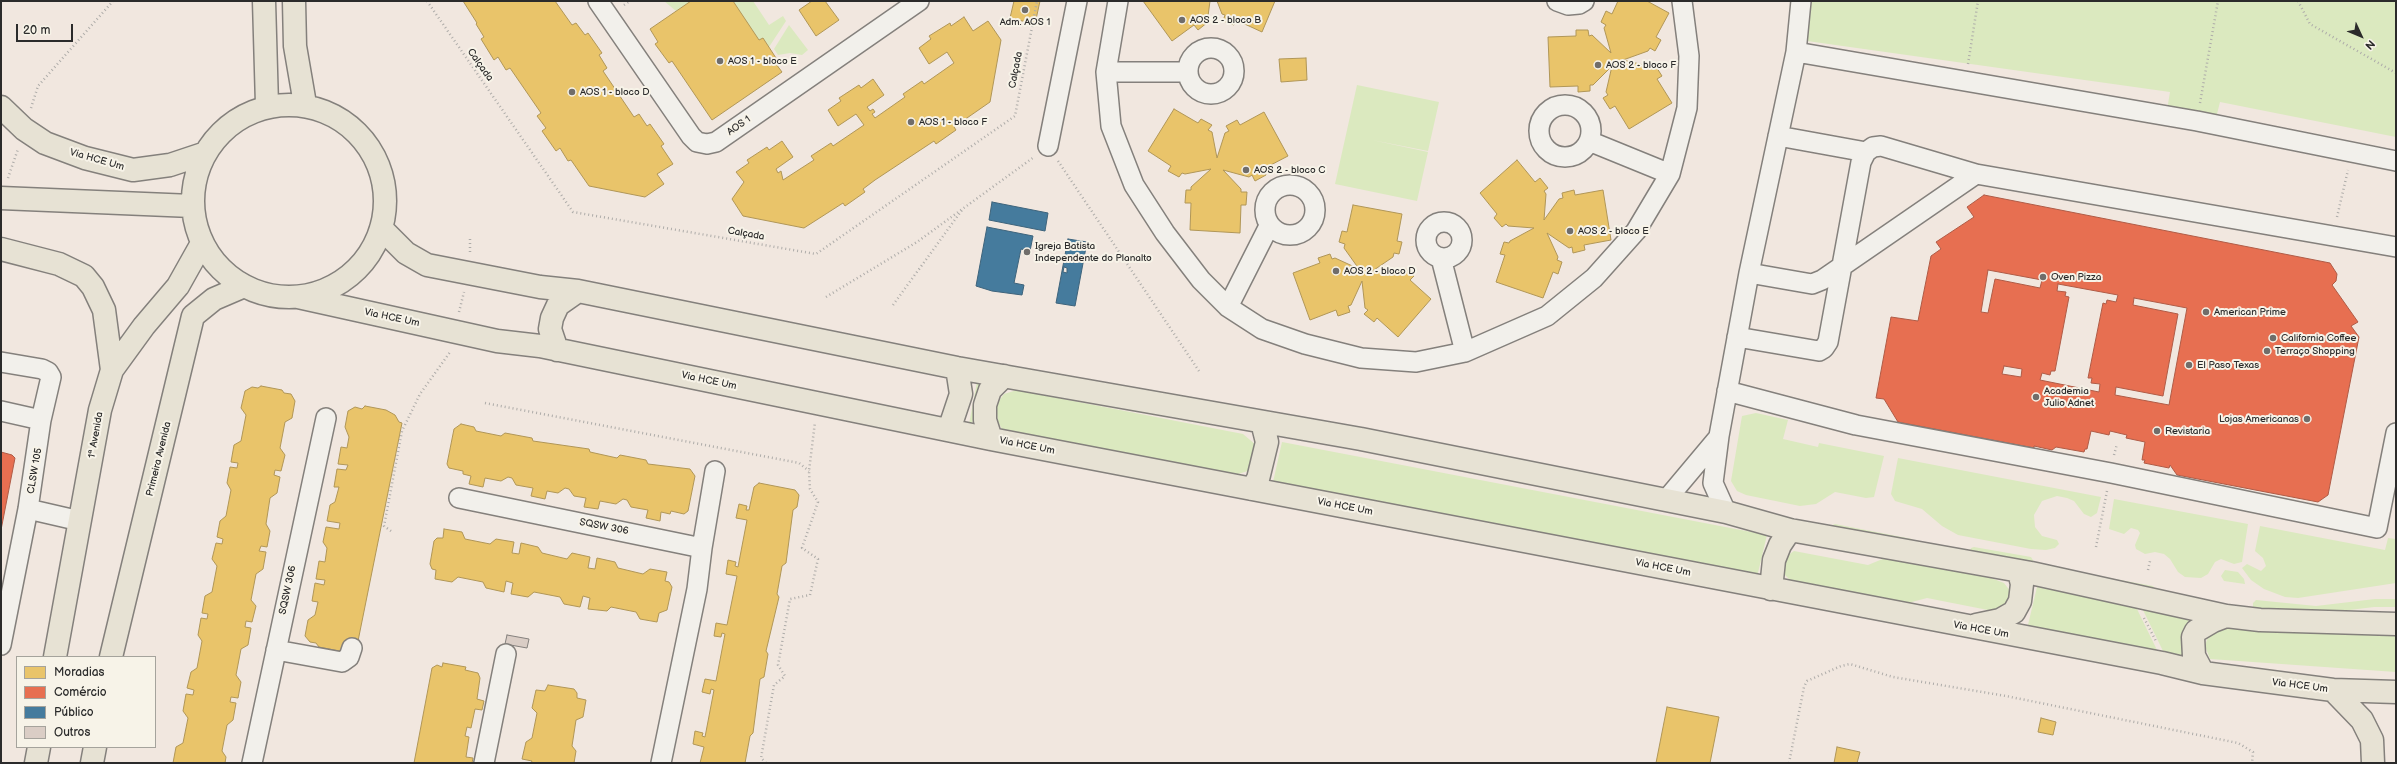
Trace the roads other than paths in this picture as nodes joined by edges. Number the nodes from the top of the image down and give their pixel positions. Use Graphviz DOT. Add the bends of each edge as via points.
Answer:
graph roads {
  1 [pos="264,1"];
  2 [pos="294,1"];
  3 [pos="598,1"];
  4 [pos="919,1"];
  5 [pos="1077,1"];
  6 [pos="1118,1"];
  7 [pos="1557,1"];
  8 [pos="1584,1"];
  9 [pos="1682,1"];
  10 [pos="1801,1"];
  11 [pos="1796,52"];
  12 [pos="1106,72"];
  13 [pos="1187,72"];
  14 [pos="305,104"];
  15 [pos="267,105"];
  16 [pos="1,107"];
  17 [pos="1778,136"];
  18 [pos="1588,141"];
  19 [pos="1048,146"];
  20 [pos="1866,152"];
  21 [pos="206,153"];
  22 [pos="2396,161"];
  23 [pos="1670,174"];
  24 [pos="1976,174"];
  25 [pos="1,198"];
  26 [pos="192,206"];
  27 [pos="1269,226"];
  28 [pos="381,228"];
  29 [pos="201,245"];
  30 [pos="2396,247"];
  31 [pos="1,249"];
  32 [pos="1441,258"];
  33 [pos="1841,268"];
  34 [pos="1749,273"];
  35 [pos="242,287"];
  36 [pos="578,291"];
  37 [pos="298,297"];
  38 [pos="1228,307"];
  39 [pos="1737,337"];
  40 [pos="557,350"];
  41 [pos="1465,352"];
  42 [pos="1,362"];
  43 [pos="957,368"];
  44 [pos="112,370"];
  45 [pos="1004,376"];
  46 [pos="1727,390"];
  47 [pos="1,411"];
  48 [pos="326,418"];
  49 [pos="41,420"];
  50 [pos="1262,422"];
  51 [pos="949,430"];
  52 [pos="2396,433"];
  53 [pos="1719,436"];
  54 [pos="991,439"];
  55 [pos="715,471"];
  56 [pos="1252,489"];
  57 [pos="459,498"];
  58 [pos="1666,500"];
  59 [pos="28,509"];
  60 [pos="1726,512"];
  61 [pos="80,521"];
  62 [pos="1790,530"];
  63 [pos="702,548"];
  64 [pos="2019,572"];
  65 [pos="1771,589"];
  66 [pos="2226,616"];
  67 [pos="2396,624"];
  68 [pos="1962,626"];
  69 [pos="1,645"];
  70 [pos="352,648"];
  71 [pos="276,650"];
  72 [pos="506,654"];
  73 [pos="58,655"];
  74 [pos="111,656"];
  75 [pos="2203,673"];
  76 [pos="2333,690"];
  77 [pos="2396,692"];
  78 [pos="38,748"];
  79 [pos="95,748"];
  80 [pos="36,763"];
  81 [pos="92,763"];
  82 [pos="252,763"];
  83 [pos="484,763"];
  84 [pos="661,763"];
  85 [pos="2373,763"];
  1 -- 15 [label="main road"];
  2 -- 14 [label="main road" via="295,46"];
  3 -- 4 [label="street, AOS 1" via="692,136 697,142 707,144 716,142"];
  5 -- 19 [label="street"];
  6 -- 12 [label="street"];
  7 -- 8 [label="street" via="1568,5"];
  9 -- 23 [label="street" via="1689,56 1687,108"];
  10 -- 11 [label="street"];
  11 -- 17 [label="street"];
  11 -- 22 [label="street" via="1966,80"];
  12 -- 13 [label="street"];
  12 -- 38 [label="street" via="1111,126 1134,185 1165,233 1201,280"];
  14 -- 15 [label="main road, Via HCE Um"];
  14 -- 28 [label="main road, Via HCE Um" via="326,110 344,122 363,140 373,156 383,185 384,208"];
  15 -- 21 [label="main road, Via HCE Um" via="222,134"];
  16 -- 21 [label="main road, Via HCE Um" via="24,129 45,143 85,158 134,170 170,165"];
  17 -- 20 [label="street"];
  17 -- 34 [label="street"];
  18 -- 23 [label="street"];
  20 -- 24 [label="street" via="1873,147 1881,146"];
  20 -- 33 [label="street" via="1861,162"];
  21 -- 26 [label="main road, Via HCE Um" via="196,176"];
  23 -- 41 [label="street" via="1636,231 1594,278 1547,316"];
  24 -- 30 [label="street"];
  24 -- 33 [label="street"];
  25 -- 26 [label="main road"];
  26 -- 29 [label="main road, Via HCE Um"];
  27 -- 38 [label="street"];
  28 -- 36 [label="main road" via="406,253 427,265 540,287"];
  28 -- 37 [label="main road, Via HCE Um" via="369,255 352,274 334,287"];
  29 -- 35 [label="main road, Via HCE Um" via="218,266"];
  29 -- 44 [label="main road, 1ª Avenida" via="178,286 144,326"];
  31 -- 44 [label="main road" via="59,264 84,276 93,286 104,310"];
  32 -- 41 [label="street"];
  33 -- 34 [label="street" via="1812,284"];
  33 -- 39 [label="street" via="1828,342 1824,348 1819,351"];
  34 -- 39 [label="street"];
  35 -- 37 [label="main road, Via HCE Um" via="277,296"];
  35 -- 74 [label="main road, Primeira Avenida" via="214,299 193,316"];
  36 -- 40 [label="main road" via="558,305 552,318 552,339"];
  36 -- 43 [label="main road"];
  37 -- 40 [label="main road, Via HCE Um" via="497,341"];
  38 -- 41 [label="street" via="1262,329 1305,344 1361,358 1416,362"];
  39 -- 46 [label="street"];
  40 -- 51 [label="main road, Via HCE Um"];
  42 -- 49 [label="street, CLSW 105" via="48,372 51,377"];
  43 -- 45 [label="main road"];
  43 -- 51 [label="main road" via="961,394"];
  44 -- 61 [label="main road, 1ª Avenida" via="100,410"];
  45 -- 50 [label="main road"];
  45 -- 54 [label="main road" via="990,390 985,405 984,420"];
  46 -- 52 [label="street" via="1856,425 2111,473 2377,528"];
  46 -- 53 [label="street"];
  47 -- 49 [label="street"];
  48 -- 71 [label="street, SQSW 306"];
  49 -- 59 [label="street, CLSW 105"];
  50 -- 56 [label="main road" via="1267,442 1258,479"];
  50 -- 58 [label="main road" via="1361,439"];
  51 -- 54 [label="main road, Via HCE Um"];
  53 -- 58 [label="street"];
  53 -- 60 [label="street" via="1713,483"];
  54 -- 56 [label="main road, Via HCE Um"];
  55 -- 63 [label="street"];
  56 -- 65 [label="main road, Via HCE Um"];
  57 -- 63 [label="street, SQSW 306"];
  58 -- 60 [label="main road"];
  59 -- 61 [label="street"];
  59 -- 69 [label="street, CLSW 105"];
  60 -- 62 [label="main road"];
  61 -- 73 [label="main road, 1ª Avenida"];
  62 -- 64 [label="main road"];
  62 -- 65 [label="main road" via="1774,560"];
  63 -- 84 [label="street" via="697,589"];
  64 -- 66 [label="main road" via="2142,596"];
  64 -- 68 [label="main road" via="2022,584 2020,601 2014,612 1984,625"];
  65 -- 68 [label="main road, Via HCE Um"];
  66 -- 67 [label="main road" via="2260,620"];
  66 -- 75 [label="main road" via="2202,627 2193,638 2194,656"];
  68 -- 75 [label="main road, Via HCE Um"];
  70 -- 71 [label="street" via="349,657 342,662"];
  71 -- 82 [label="street, SQSW 306"];
  72 -- 83 [label="street"];
  75 -- 76 [label="main road, Via HCE Um"];
  76 -- 77 [label="main road, Via HCE Um"];
  76 -- 85 [label="main road" via="2362,720 2372,740"];
  78 -- 80 [label="main road"];
  79 -- 81 [label="main road"];
}
